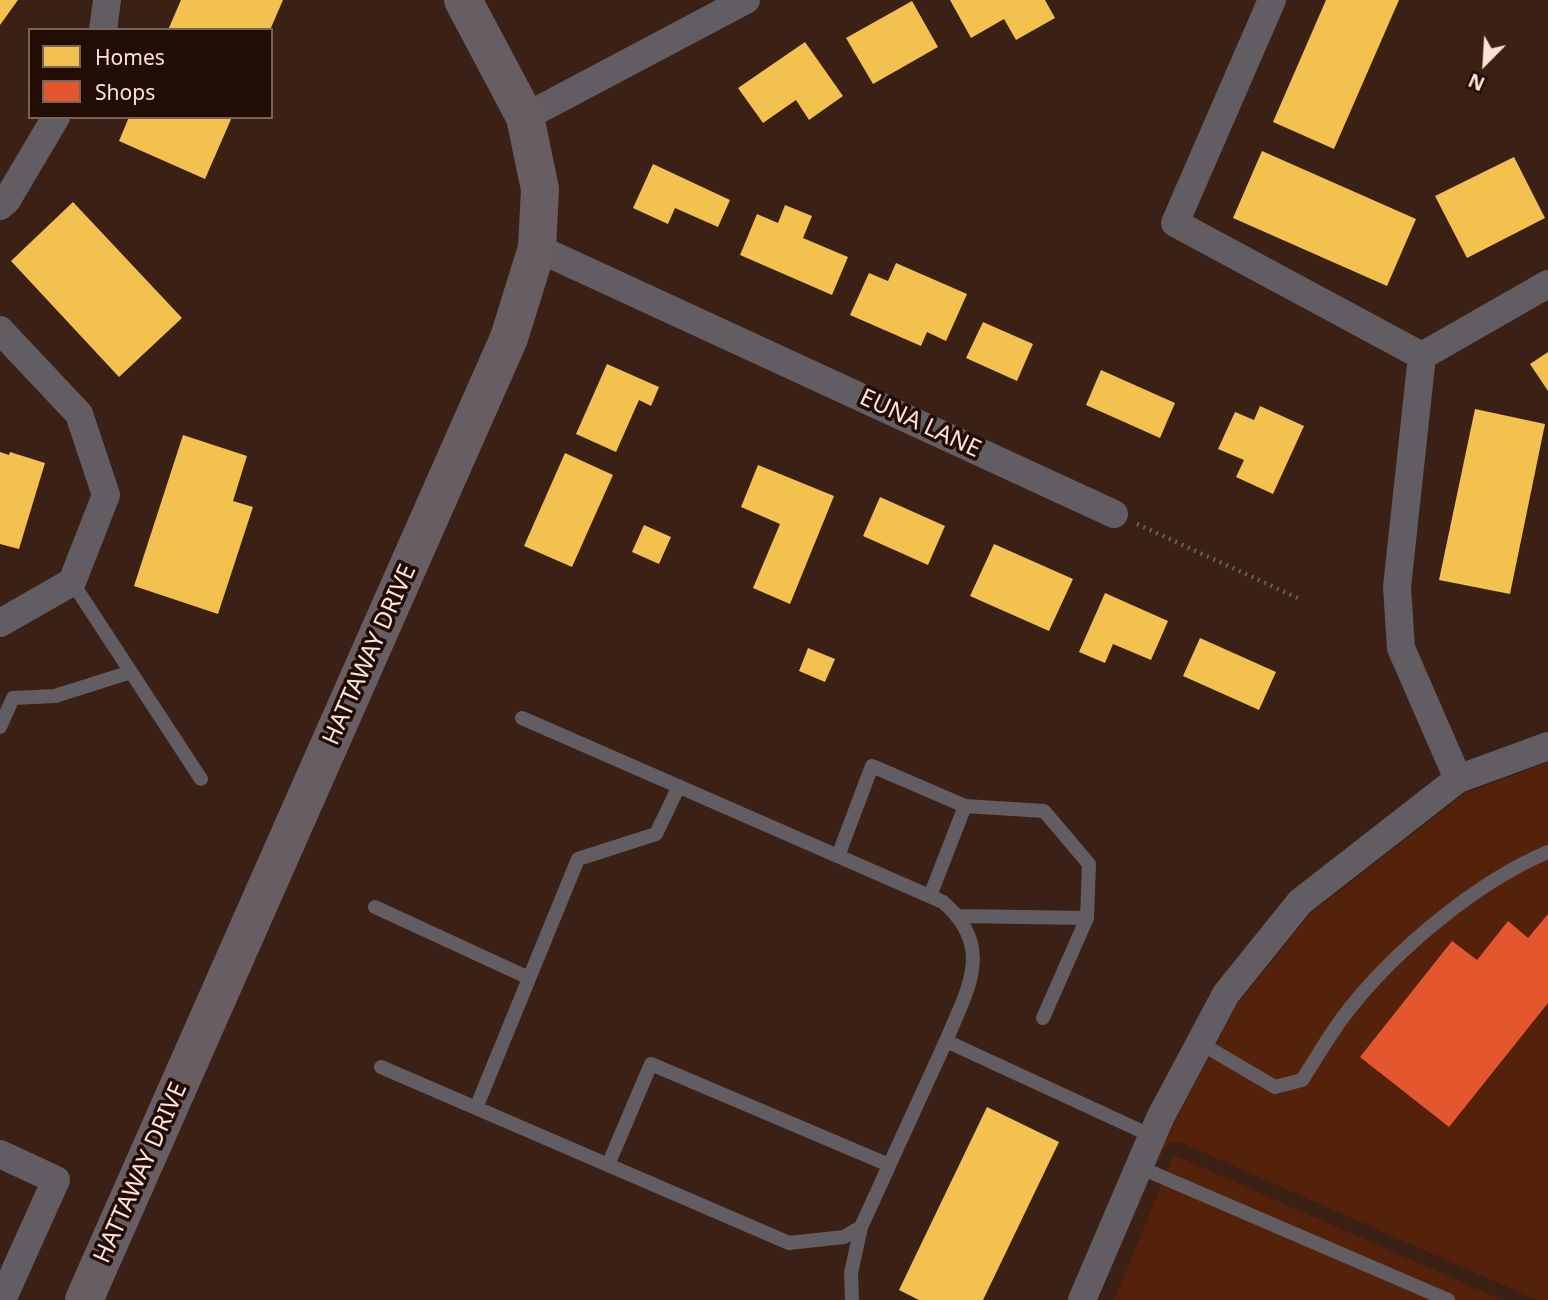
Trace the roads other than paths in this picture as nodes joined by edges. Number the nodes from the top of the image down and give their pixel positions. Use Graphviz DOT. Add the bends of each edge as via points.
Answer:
graph roads {
  1 [pos="107,0"];
  2 [pos="463,0"];
  3 [pos="746,0"];
  4 [pos="1272,0"];
  5 [pos="103,28"];
  6 [pos="525,117"];
  7 [pos="55,119"];
  8 [pos="0,206"];
  9 [pos="537,248"];
  10 [pos="1548,284"];
  11 [pos="0,330"];
  12 [pos="1422,356"];
  13 [pos="1114,513"];
  14 [pos="72,582"];
  15 [pos="0,623"];
  16 [pos="131,672"];
  17 [pos="522,718"];
  18 [pos="0,727"];
  19 [pos="1548,746"];
  20 [pos="201,779"];
  21 [pos="1458,779"];
  22 [pos="679,786"];
  23 [pos="965,806"];
  24 [pos="1548,852"];
  25 [pos="838,856"];
  26 [pos="930,896"];
  27 [pos="374,907"];
  28 [pos="959,916"];
  29 [pos="1087,918"];
  30 [pos="529,978"];
  31 [pos="1043,1018"];
  32 [pos="946,1041"];
  33 [pos="1200,1043"];
  34 [pos="381,1067"];
  35 [pos="476,1108"];
  36 [pos="1152,1136"];
  37 [pos="0,1154"];
  38 [pos="608,1165"];
  39 [pos="889,1165"];
  40 [pos="1139,1167"];
  41 [pos="861,1227"];
  42 [pos="2,1300"];
  43 [pos="85,1300"];
  44 [pos="852,1300"];
  45 [pos="1083,1300"];
  46 [pos="1448,1300"];
  1 -- 5 [label="street"];
  2 -- 6 [label="street, HATTAWAY DRIVE"];
  3 -- 6 [label="street"];
  4 -- 12 [label="street" via="1175,223"];
  6 -- 9 [label="street, HATTAWAY DRIVE" via="540,189"];
  7 -- 8 [label="street"];
  9 -- 13 [label="street, EUNA LANE"];
  9 -- 43 [label="street, HATTAWAY DRIVE" via="509,338"];
  10 -- 12 [label="street"];
  11 -- 14 [label="street" via="79,414 106,495"];
  12 -- 21 [label="street" via="1396,587 1401,648"];
  14 -- 15 [label="street"];
  14 -- 16 [label="lane"];
  16 -- 18 [label="lane" via="55,696 13,698"];
  16 -- 20 [label="lane"];
  17 -- 22 [label="lane"];
  19 -- 21 [label="street"];
  21 -- 33 [label="street" via="1300,902 1226,994"];
  22 -- 25 [label="lane"];
  22 -- 30 [label="lane" via="656,834 578,859"];
  23 -- 25 [label="lane" via="872,766"];
  23 -- 26 [label="lane"];
  23 -- 29 [label="lane" via="1044,811 1089,864"];
  24 -- 33 [label="lane" via="1472,896 1396,958 1350,1009 1302,1080 1275,1087"];
  25 -- 26 [label="lane"];
  26 -- 28 [label="lane"];
  27 -- 30 [label="lane"];
  28 -- 29 [label="lane"];
  28 -- 32 [label="lane" via="971,938 974,963"];
  29 -- 31 [label="lane"];
  30 -- 35 [label="lane"];
  32 -- 36 [label="lane"];
  32 -- 39 [label="lane"];
  33 -- 36 [label="street"];
  34 -- 35 [label="lane"];
  35 -- 38 [label="lane"];
  36 -- 40 [label="street"];
  37 -- 42 [label="street" via="55,1180"];
  38 -- 39 [label="lane" via="651,1064"];
  38 -- 41 [label="lane" via="789,1243 835,1239"];
  39 -- 41 [label="lane"];
  40 -- 45 [label="street"];
  40 -- 46 [label="lane"];
  41 -- 44 [label="lane" via="851,1273"];
}
